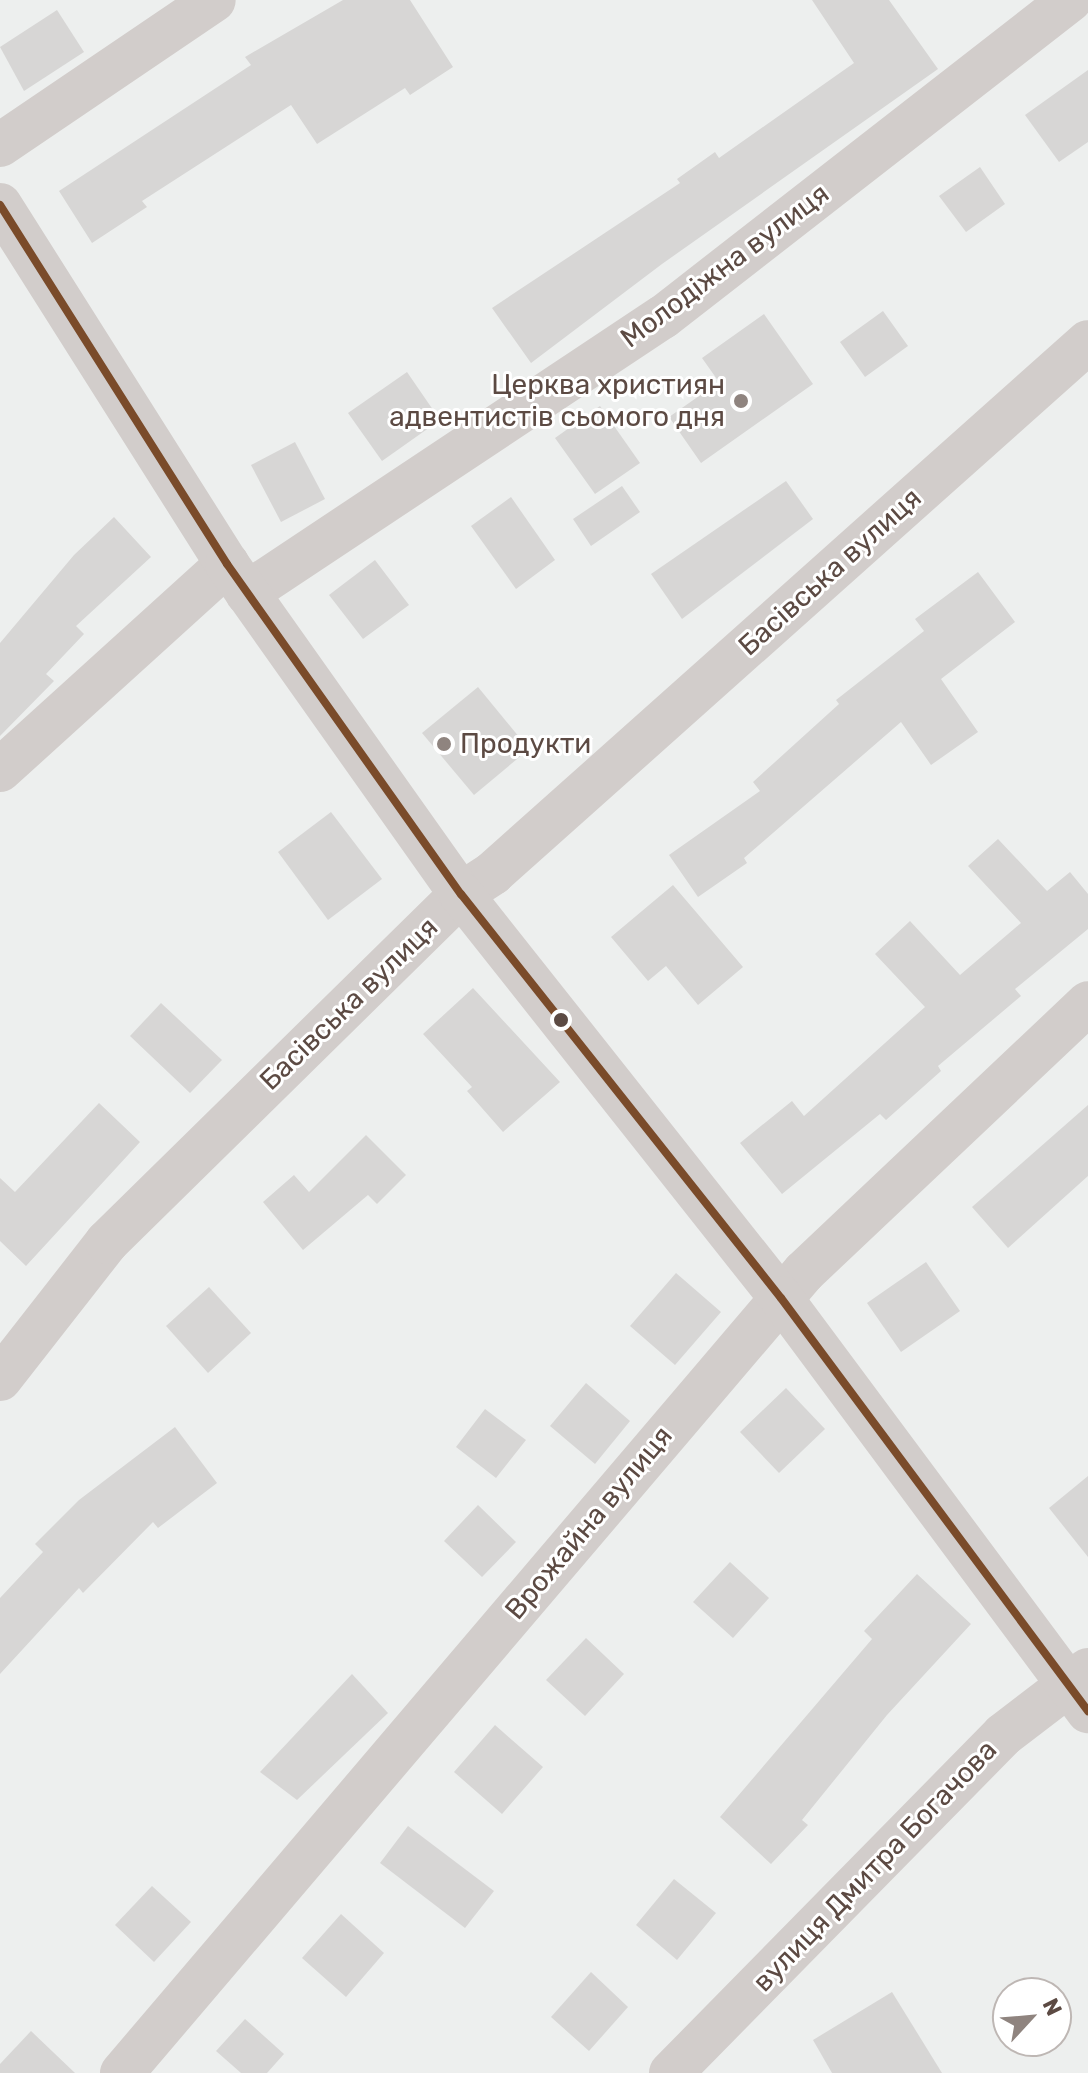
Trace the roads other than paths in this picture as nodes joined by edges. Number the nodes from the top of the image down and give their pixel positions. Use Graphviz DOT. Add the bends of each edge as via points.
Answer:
graph roads {
  1 [pos="214,0"];
  2 [pos="1070,0"];
  3 [pos="1081,0"];
  4 [pos="1088,10"];
  5 [pos="0,145"];
  6 [pos="0,205"];
  7 [pos="1088,342"];
  8 [pos="237,578"];
  9 [pos="0,770"];
  10 [pos="461,894"];
  11 [pos="1088,1003"];
  12 [pos="781,1298"];
  13 [pos="0,1379"];
  14 [pos="1082,1688"];
  15 [pos="122,2073"];
  16 [pos="671,2073"];
  1 -- 5 [label="street"];
  2 -- 8 [label="street, Молодіжна вулиця" via="663,317"];
  3 -- 4 [label="street"];
  6 -- 8 [label="street"];
  7 -- 10 [label="street, Басівська вулиця" via="493,873"];
  8 -- 9 [label="street, Молодіжна вулиця"];
  8 -- 10 [label="street"];
  10 -- 12 [label="street"];
  10 -- 13 [label="street, Басівська вулиця" via="107,1242"];
  11 -- 12 [label="street, Врожайна вулиця"];
  12 -- 14 [label="street"];
  12 -- 15 [label="street, Врожайна вулиця"];
  14 -- 16 [label="street, вулиця Дмитра Богачова" via="1003,1735"];
}
